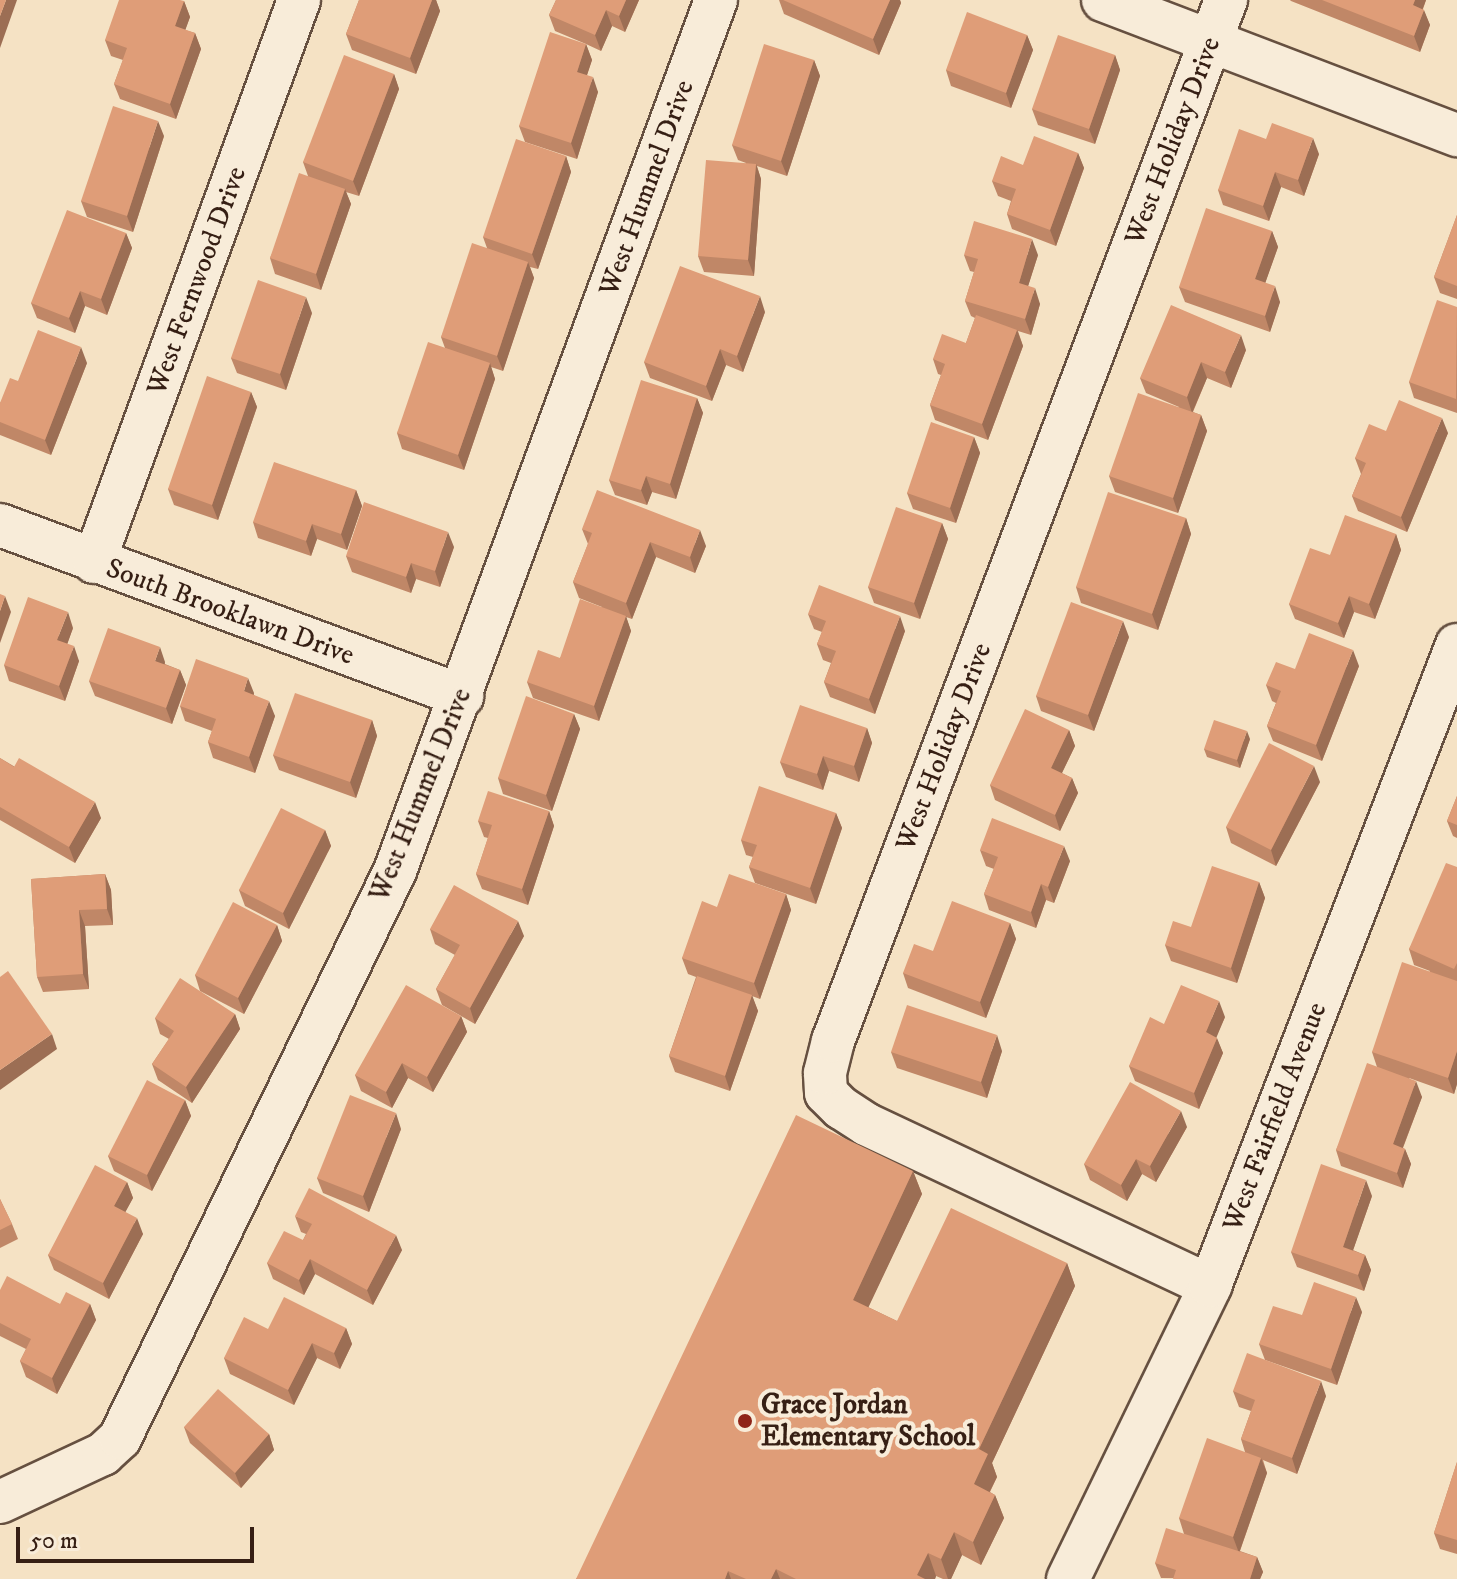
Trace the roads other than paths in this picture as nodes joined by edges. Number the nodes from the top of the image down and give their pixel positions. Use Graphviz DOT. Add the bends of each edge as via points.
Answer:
graph roads {
  1 [pos="299,0"];
  2 [pos="716,0"];
  3 [pos="1103,0"];
  4 [pos="1226,0"];
  5 [pos="1211,41"];
  6 [pos="1457,135"];
  7 [pos="0,525"];
  8 [pos="94,562"];
  9 [pos="1457,645"];
  10 [pos="462,696"];
  11 [pos="1210,1286"];
  12 [pos="1,1500"];
  13 [pos="1068,1579"];
  1 -- 8 [label="street, West Fernwood Drive"];
  2 -- 10 [label="street, West Hummel Drive"];
  3 -- 5 [label="street"];
  4 -- 5 [label="street, West Holiday Drive"];
  5 -- 6 [label="street"];
  5 -- 11 [label="street, West Holiday Drive" via="825,1073 826,1093 866,1124"];
  7 -- 8 [label="street, South Brooklawn Drive"];
  8 -- 10 [label="street, South Brooklawn Drive"];
  9 -- 11 [label="street, West Fairfield Avenue"];
  10 -- 12 [label="street, West Hummel Drive" via="395,871 120,1438 103,1454"];
  11 -- 13 [label="street, West Fairfield Avenue"];
}
